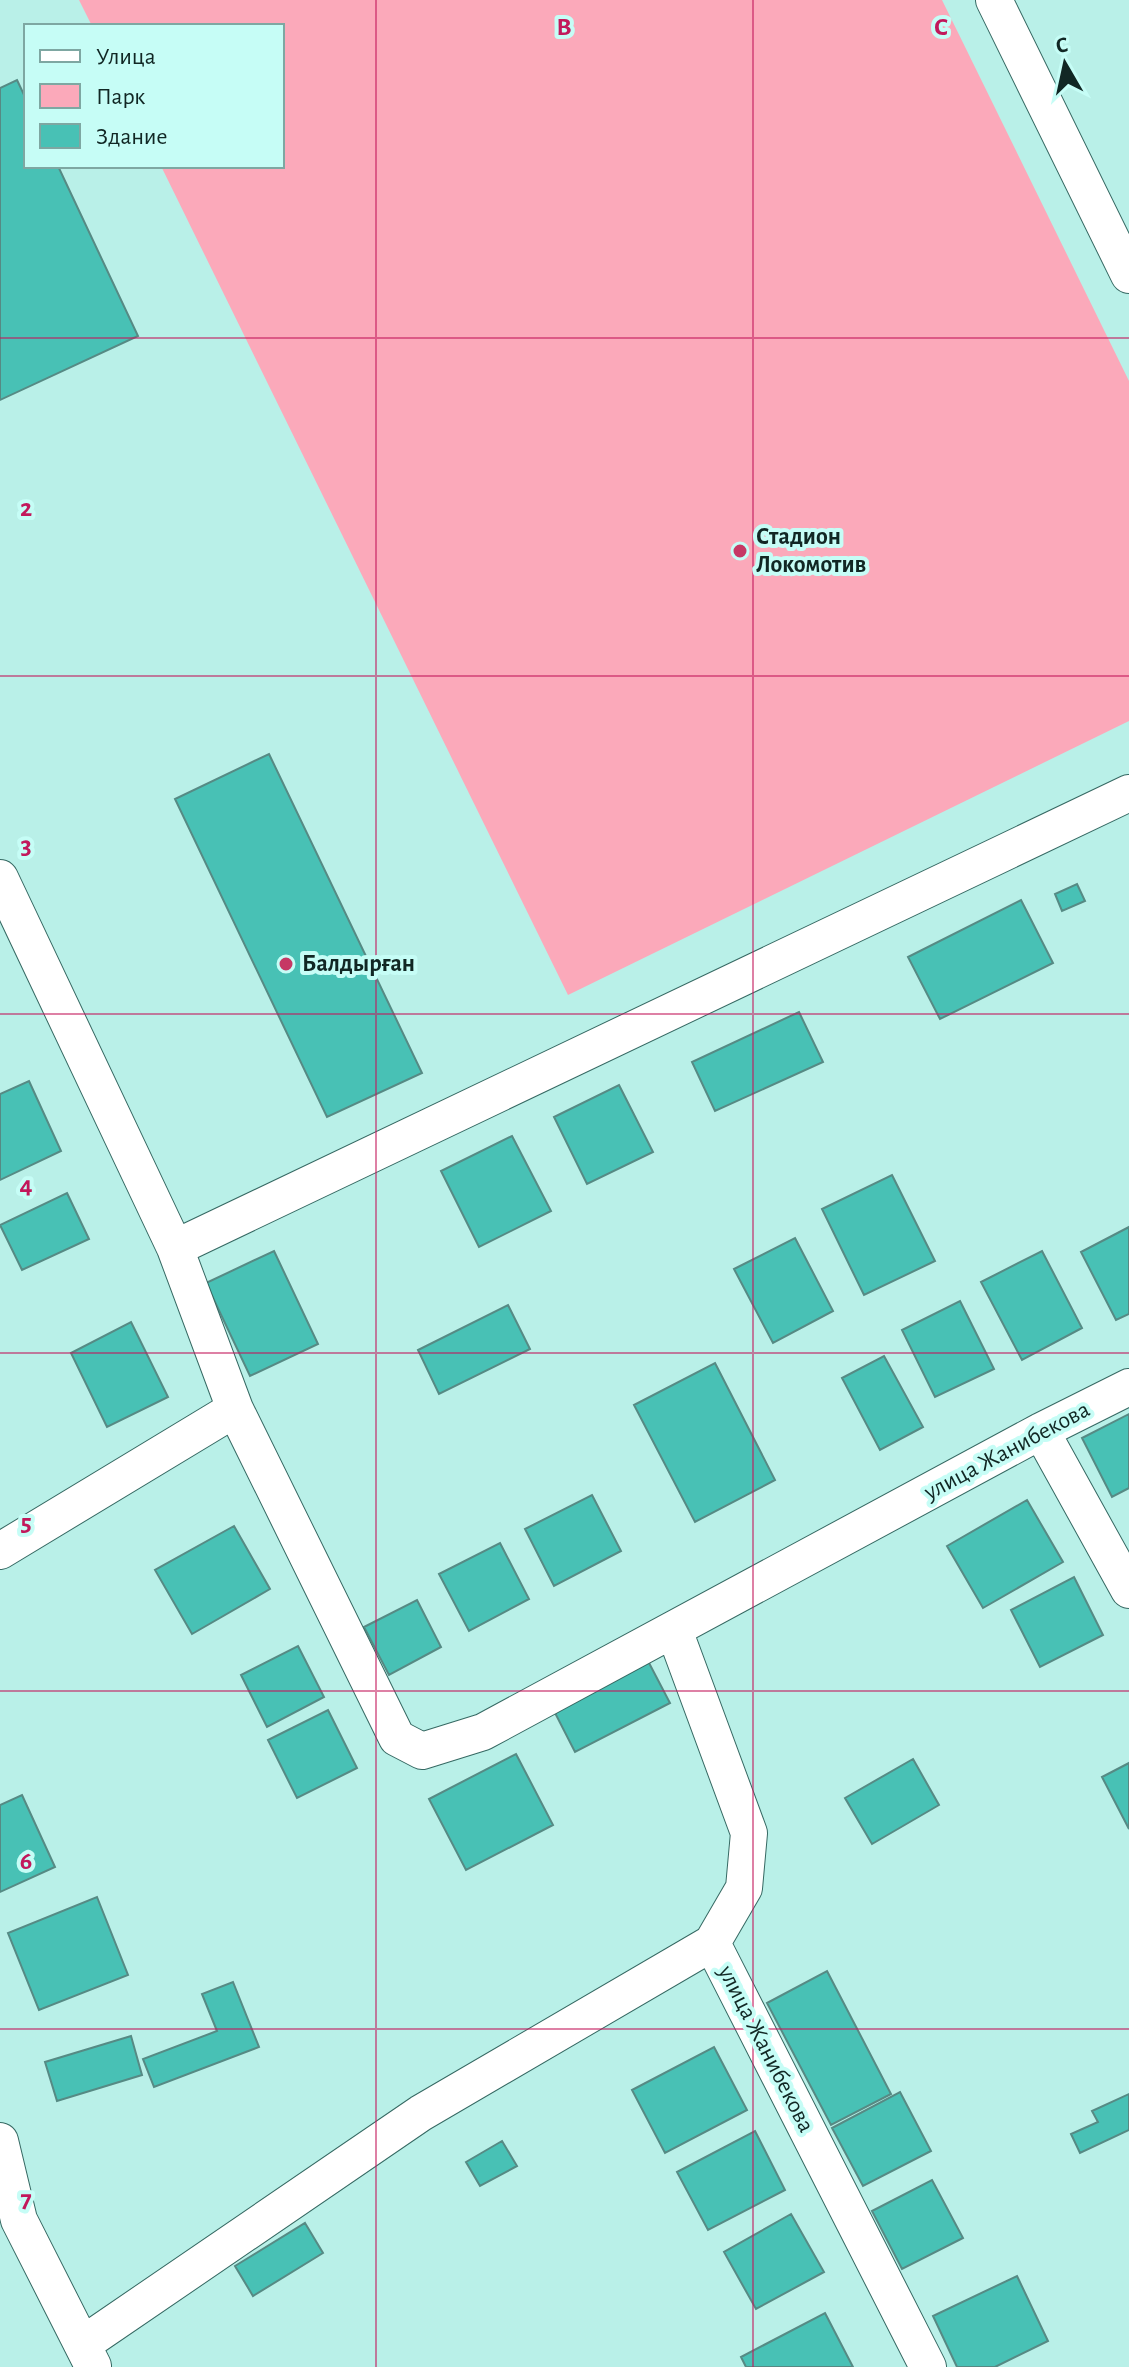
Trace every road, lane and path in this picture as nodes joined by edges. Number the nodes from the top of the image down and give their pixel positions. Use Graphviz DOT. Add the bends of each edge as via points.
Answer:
graph roads {
  1 [pos="994,0"];
  2 [pos="1129,275"];
  3 [pos="1129,793"];
  4 [pos="0,878"];
  5 [pos="175,1248"];
  6 [pos="1129,1387"];
  7 [pos="235,1409"];
  8 [pos="1041,1431"];
  9 [pos="0,1551"];
  10 [pos="1129,1590"];
  11 [pos="674,1630"];
  12 [pos="712,1943"];
  13 [pos="0,2141"];
  14 [pos="88,2356"];
  15 [pos="928,2367"];
  1 -- 2 [label="street"];
  3 -- 5 [label="street"];
  4 -- 5 [label="street"];
  5 -- 7 [label="street"];
  6 -- 8 [label="street, улица Жанибекова"];
  7 -- 9 [label="street"];
  7 -- 11 [label="street, улица Жанибекова" via="397,1738 422,1751 483,1732"];
  8 -- 10 [label="street"];
  8 -- 11 [label="street, улица Жанибекова"];
  11 -- 12 [label="street, улица Жанибекова" via="749,1833 744,1888"];
  12 -- 14 [label="street" via="421,2113"];
  12 -- 15 [label="street, улица Жанибекова"];
  13 -- 14 [label="street" via="19,2220"];
}
